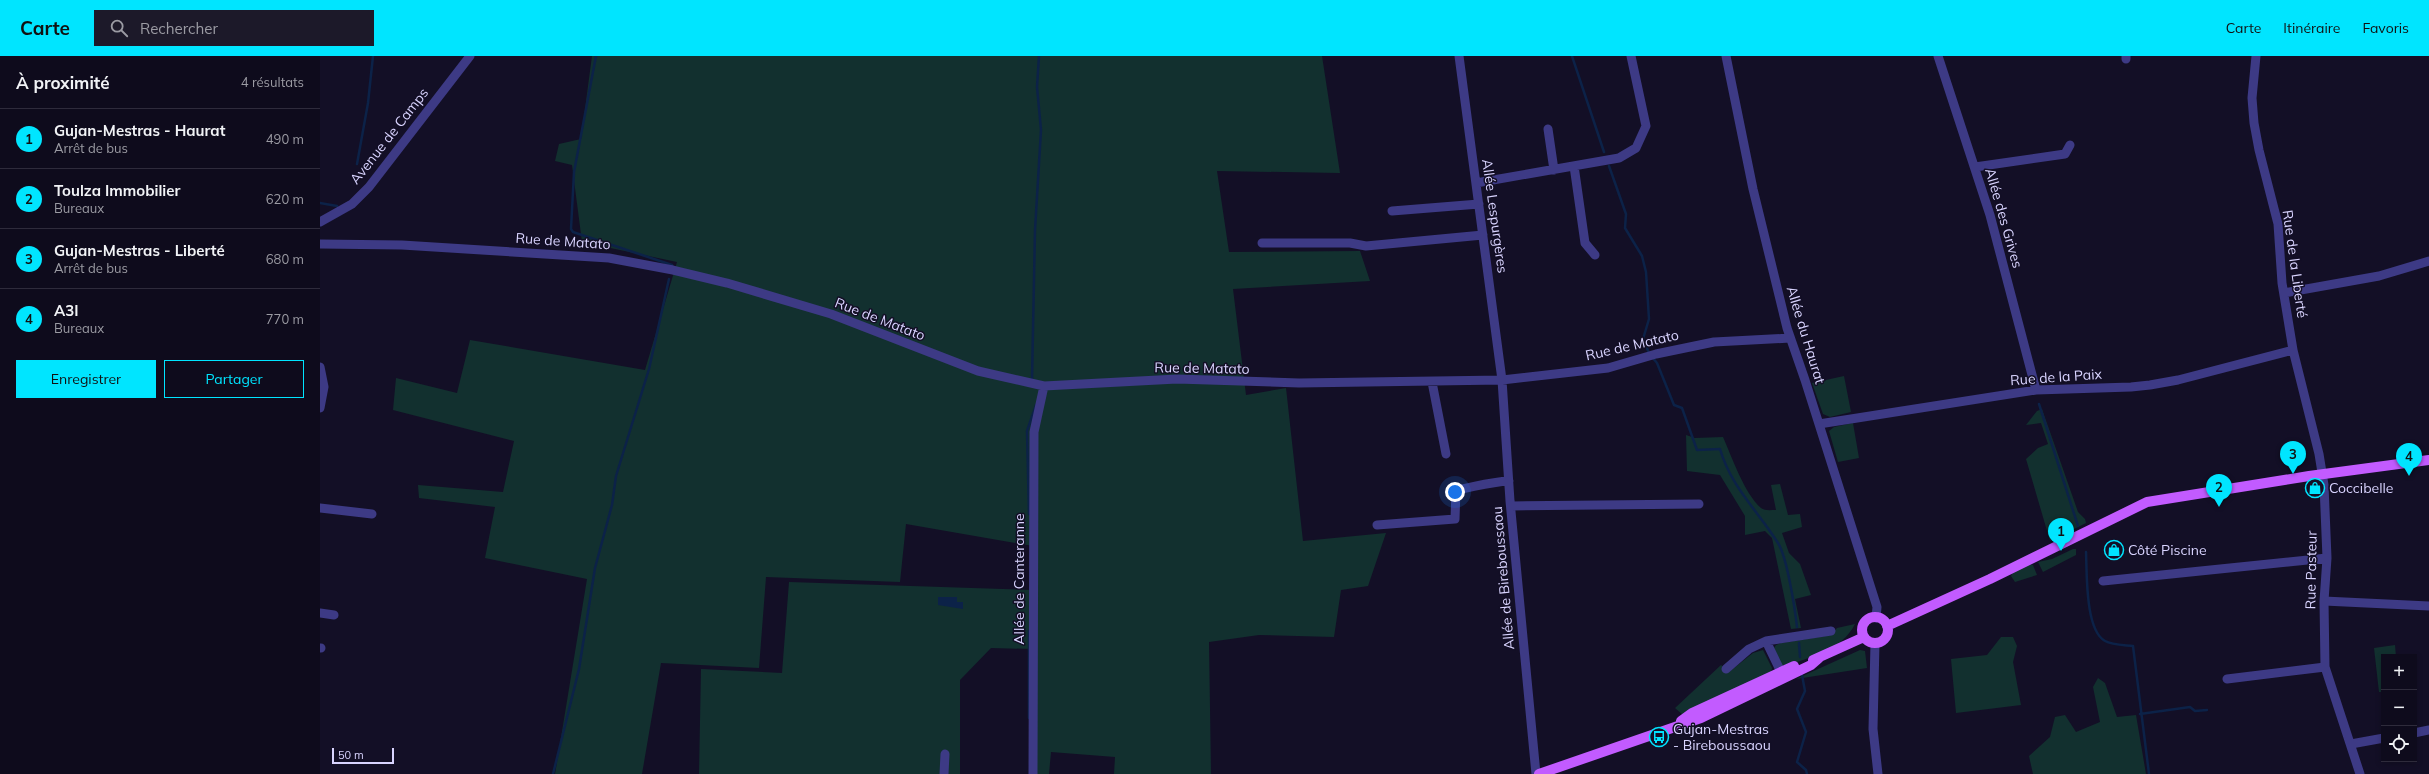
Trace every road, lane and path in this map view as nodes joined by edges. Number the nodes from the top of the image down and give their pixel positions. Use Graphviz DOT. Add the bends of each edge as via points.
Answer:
graph roads {
  1 [pos="470,56"];
  2 [pos="1459,56"];
  3 [pos="1631,56"];
  4 [pos="1726,56"];
  5 [pos="1938,56"];
  6 [pos="2256,56"];
  7 [pos="1548,129"];
  8 [pos="2070,145"];
  9 [pos="1574,166"];
  10 [pos="1975,167"];
  11 [pos="1554,170"];
  12 [pos="1476,183"];
  13 [pos="1479,204"];
  14 [pos="1392,211"];
  15 [pos="320,222"];
  16 [pos="1483,235"];
  17 [pos="1262,243"];
  18 [pos="320,244"];
  19 [pos="1595,255"];
  20 [pos="2429,261"];
  21 [pos="2284,293"];
  22 [pos="1790,338"];
  23 [pos="2293,350"];
  24 [pos="320,367"];
  25 [pos="1502,380"];
  26 [pos="1432,382"];
  27 [pos="1044,386"];
  28 [pos="2036,390"];
  29 [pos="320,408"];
  30 [pos="1819,424"];
  31 [pos="1446,454"];
  32 [pos="2429,460"];
  33 [pos="2322,474"];
  34 [pos="1509,481"];
  35 [pos="1699,504"];
  36 [pos="1510,506"];
  37 [pos="320,508"];
  38 [pos="372,514"];
  39 [pos="1377,525"];
  40 [pos="2327,558"];
  41 [pos="2102,581"];
  42 [pos="2324,601"];
  43 [pos="2429,606"];
  44 [pos="320,613"];
  45 [pos="334,615"];
  46 [pos="1876,618"];
  47 [pos="1887,626"];
  48 [pos="1831,631"];
  49 [pos="1864,637"];
  50 [pos="1766,641"];
  51 [pos="1875,643"];
  52 [pos="2325,667"];
  53 [pos="1726,668"];
  54 [pos="1782,676"];
  55 [pos="2227,679"];
  56 [pos="2429,730"];
  57 [pos="2417,732"];
  58 [pos="2381,739"];
  59 [pos="2351,744"];
  60 [pos="945,754"];
  61 [pos="944,774"];
  62 [pos="1033,774"];
  63 [pos="1536,774"];
  64 [pos="1539,774"];
  65 [pos="1878,774"];
  66 [pos="2360,774"];
  1 -- 15 [label="street, Avenue de Camps" via="369,187 352,204"];
  2 -- 12 [label="street, Allée Lespurgères"];
  3 -- 9 [label="street" via="1646,126 1636,148 1619,158"];
  4 -- 22 [label="street, Allée du Haurat" via="1753,190"];
  5 -- 10 [label="street, Allée des Grives"];
  6 -- 21 [label="street, Rue de la Liberté" via="2252,98 2254,124 2278,224"];
  7 -- 11 [label="street"];
  8 -- 10 [label="street" via="2065,154"];
  9 -- 11 [label="street"];
  9 -- 19 [label="street" via="1585,243"];
  10 -- 28 [label="street, Allée des Grives" via="1990,214"];
  11 -- 12 [label="street"];
  12 -- 13 [label="street, Allée Lespurgères"];
  13 -- 14 [label="street"];
  13 -- 16 [label="street, Allée Lespurgères"];
  16 -- 17 [label="street" via="1366,246 1350,243"];
  16 -- 25 [label="street, Allée Lespurgères"];
  18 -- 27 [label="street, Rue de Matato" via="402,245 609,258 673,270 831,314 978,371"];
  20 -- 21 [label="street" via="2379,276"];
  21 -- 23 [label="street, Rue de la Liberté"];
  22 -- 25 [label="street, Rue de Matato" via="1714,342 1652,355 1608,368"];
  22 -- 30 [label="street, Allée du Haurat"];
  23 -- 28 [label="street, Rue de la Paix" via="2150,385"];
  23 -- 33 [label="street, Rue de la Liberté"];
  24 -- 29 [label="street" via="324,387"];
  25 -- 26 [label="street, Rue de Matato"];
  25 -- 34 [label="street, Allée de Bireboussaou"];
  26 -- 27 [label="street, Rue de Matato" via="1232,382 1178,379"];
  26 -- 31 [label="street"];
  27 -- 62 [label="street, Allée de Canteranne" via="1034,432"];
  28 -- 30 [label="street, Rue de la Paix"];
  30 -- 46 [label="street, Allée du Haurat" via="1877,607"];
  32 -- 33 [label="main road"];
  33 -- 40 [label="street, Rue Pasteur"];
  33 -- 47 [label="main road" via="2140,505 1990,579"];
  34 -- 36 [label="street, Allée de Bireboussaou"];
  34 -- 39 [label="street" via="1484,483 1477,487 1456,490 1455,519"];
  35 -- 36 [label="street"];
  36 -- 63 [label="street, Allée de Bireboussaou"];
  37 -- 38 [label="street"];
  40 -- 41 [label="street"];
  40 -- 42 [label="street, Rue Pasteur"];
  42 -- 43 [label="street"];
  42 -- 52 [label="street, Rue Pasteur"];
  44 -- 45 [label="street"];
  46 -- 47 [label="main road"];
  46 -- 49 [label="main road" via="1865,622 1862,630"];
  47 -- 51 [label="main road" via="1885,638"];
  48 -- 50 [label="street"];
  49 -- 51 [label="main road"];
  49 -- 54 [label="main road"];
  50 -- 53 [label="street" via="1749,649"];
  50 -- 54 [label="street"];
  51 -- 65 [label="street" via="1873,729"];
  52 -- 55 [label="street"];
  52 -- 59 [label="street, Rue Pasteur"];
  54 -- 64 [label="main road" via="1692,713 1673,726"];
  56 -- 57 [label="street"];
  58 -- 59 [label="street"];
  59 -- 66 [label="street, Rue Pasteur"];
  60 -- 61 [label="street"];
}
